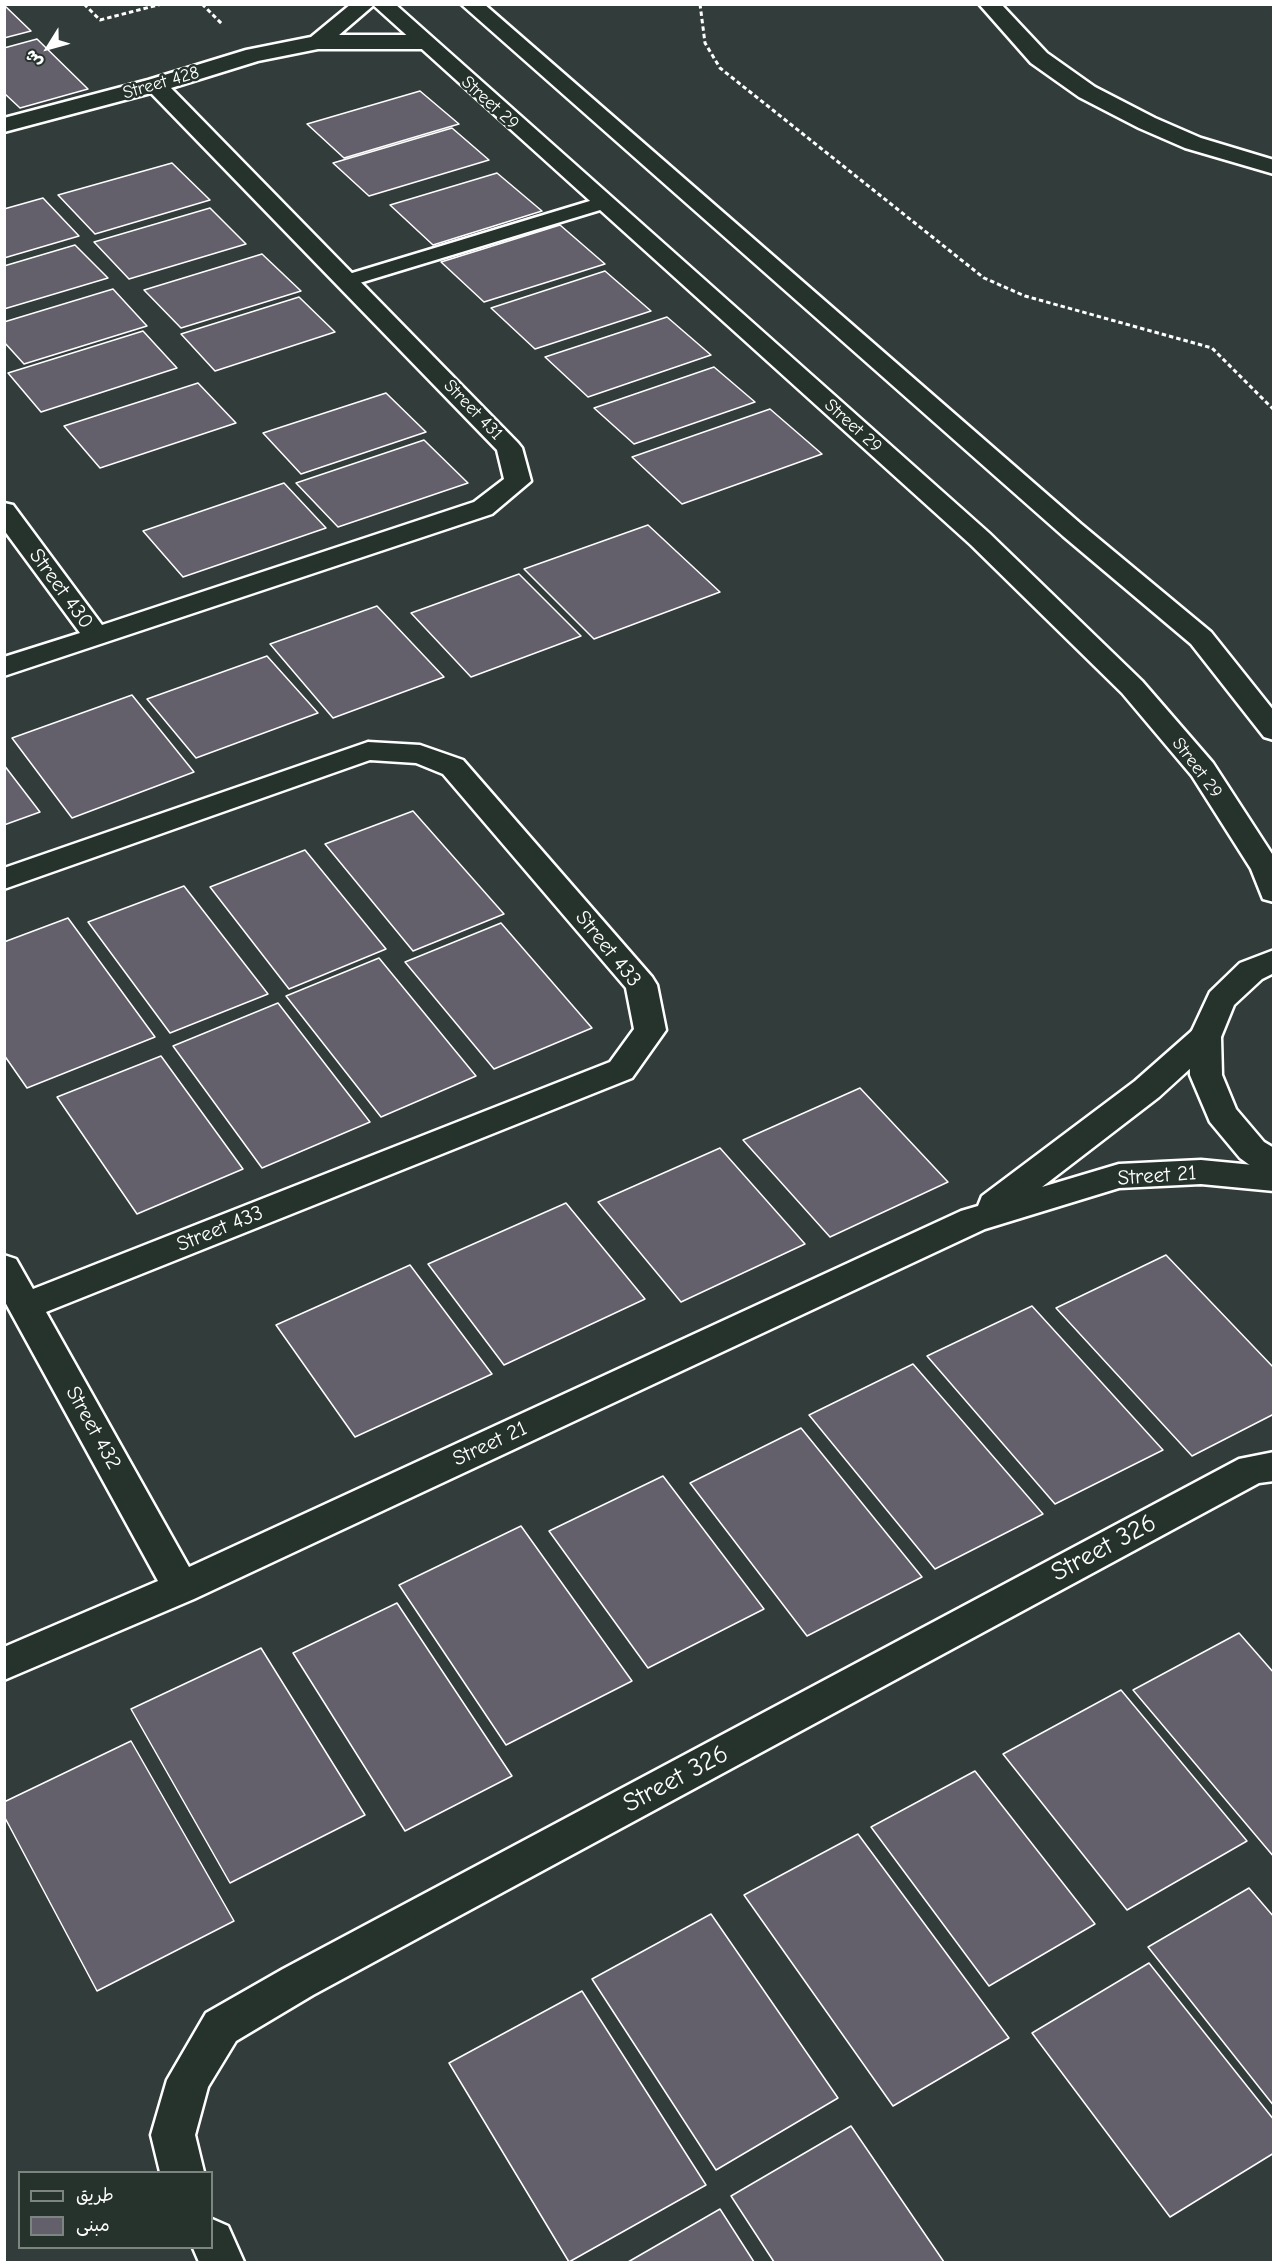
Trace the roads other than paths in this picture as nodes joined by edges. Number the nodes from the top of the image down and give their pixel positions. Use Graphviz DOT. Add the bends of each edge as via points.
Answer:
graph roads {
  1 [pos="365,4"];
  2 [pos="381,4"];
  3 [pos="471,4"];
  4 [pos="989,4"];
  5 [pos="318,42"];
  6 [pos="423,42"];
  7 [pos="156,85"];
  8 [pos="4,125"];
  9 [pos="1274,167"];
  10 [pos="603,203"];
  11 [pos="346,281"];
  12 [pos="4,511"];
  13 [pos="97,637"];
  14 [pos="4,667"];
  15 [pos="1274,731"];
  16 [pos="4,879"];
  17 [pos="1274,892"];
  18 [pos="1274,960"];
  19 [pos="1205,1037"];
  20 [pos="1274,1165"];
  21 [pos="1274,1179"];
  22 [pos="974,1220"];
  23 [pos="4,1268"];
  24 [pos="26,1306"];
  25 [pos="1274,1466"];
  26 [pos="181,1588"];
  27 [pos="4,1664"];
  28 [pos="182,2171"];
  29 [pos="213,2243"];
  30 [pos="222,2262"];
  1 -- 5 [label="main road, Street 428"];
  2 -- 6 [label="main road, Street 29"];
  3 -- 15 [label="main road" via="1200,638"];
  4 -- 9 [label="main road" via="1040,58 1087,92 1193,143"];
  5 -- 6 [label="main road, Street 428"];
  5 -- 7 [label="main road, Street 428" via="254,55"];
  6 -- 10 [label="main road, Street 29"];
  7 -- 8 [label="main road, Street 428"];
  7 -- 11 [label="main road, Street 431"];
  10 -- 11 [label="lane"];
  10 -- 17 [label="main road, Street 29" via="980,539 1132,687 1203,770 1266,869"];
  11 -- 13 [label="main road, Street 431" via="509,447 518,481 483,508"];
  12 -- 13 [label="main road, Street 430"];
  13 -- 14 [label="main road, Street 431"];
  16 -- 24 [label="main road, Street 433" via="368,751 420,754 453,767 641,985 650,1030 621,1070"];
  18 -- 19 [label="main road" via="1251,971 1221,1000"];
  19 -- 20 [label="main road" via="1206,1075 1222,1114 1252,1150"];
  19 -- 22 [label="main road, Street 21" via="1089,1135"];
  21 -- 22 [label="main road, Street 21" via="1201,1172 1119,1176"];
  22 -- 26 [label="main road, Street 21"];
  23 -- 24 [label="main road, Street 432"];
  24 -- 26 [label="main road, Street 432"];
  25 -- 28 [label="main road, Street 326" via="1252,1469 308,1976 221,2027 188,2079 173,2135"];
  26 -- 27 [label="main road, Street 21"];
  29 -- 30 [label="main road"];
}
